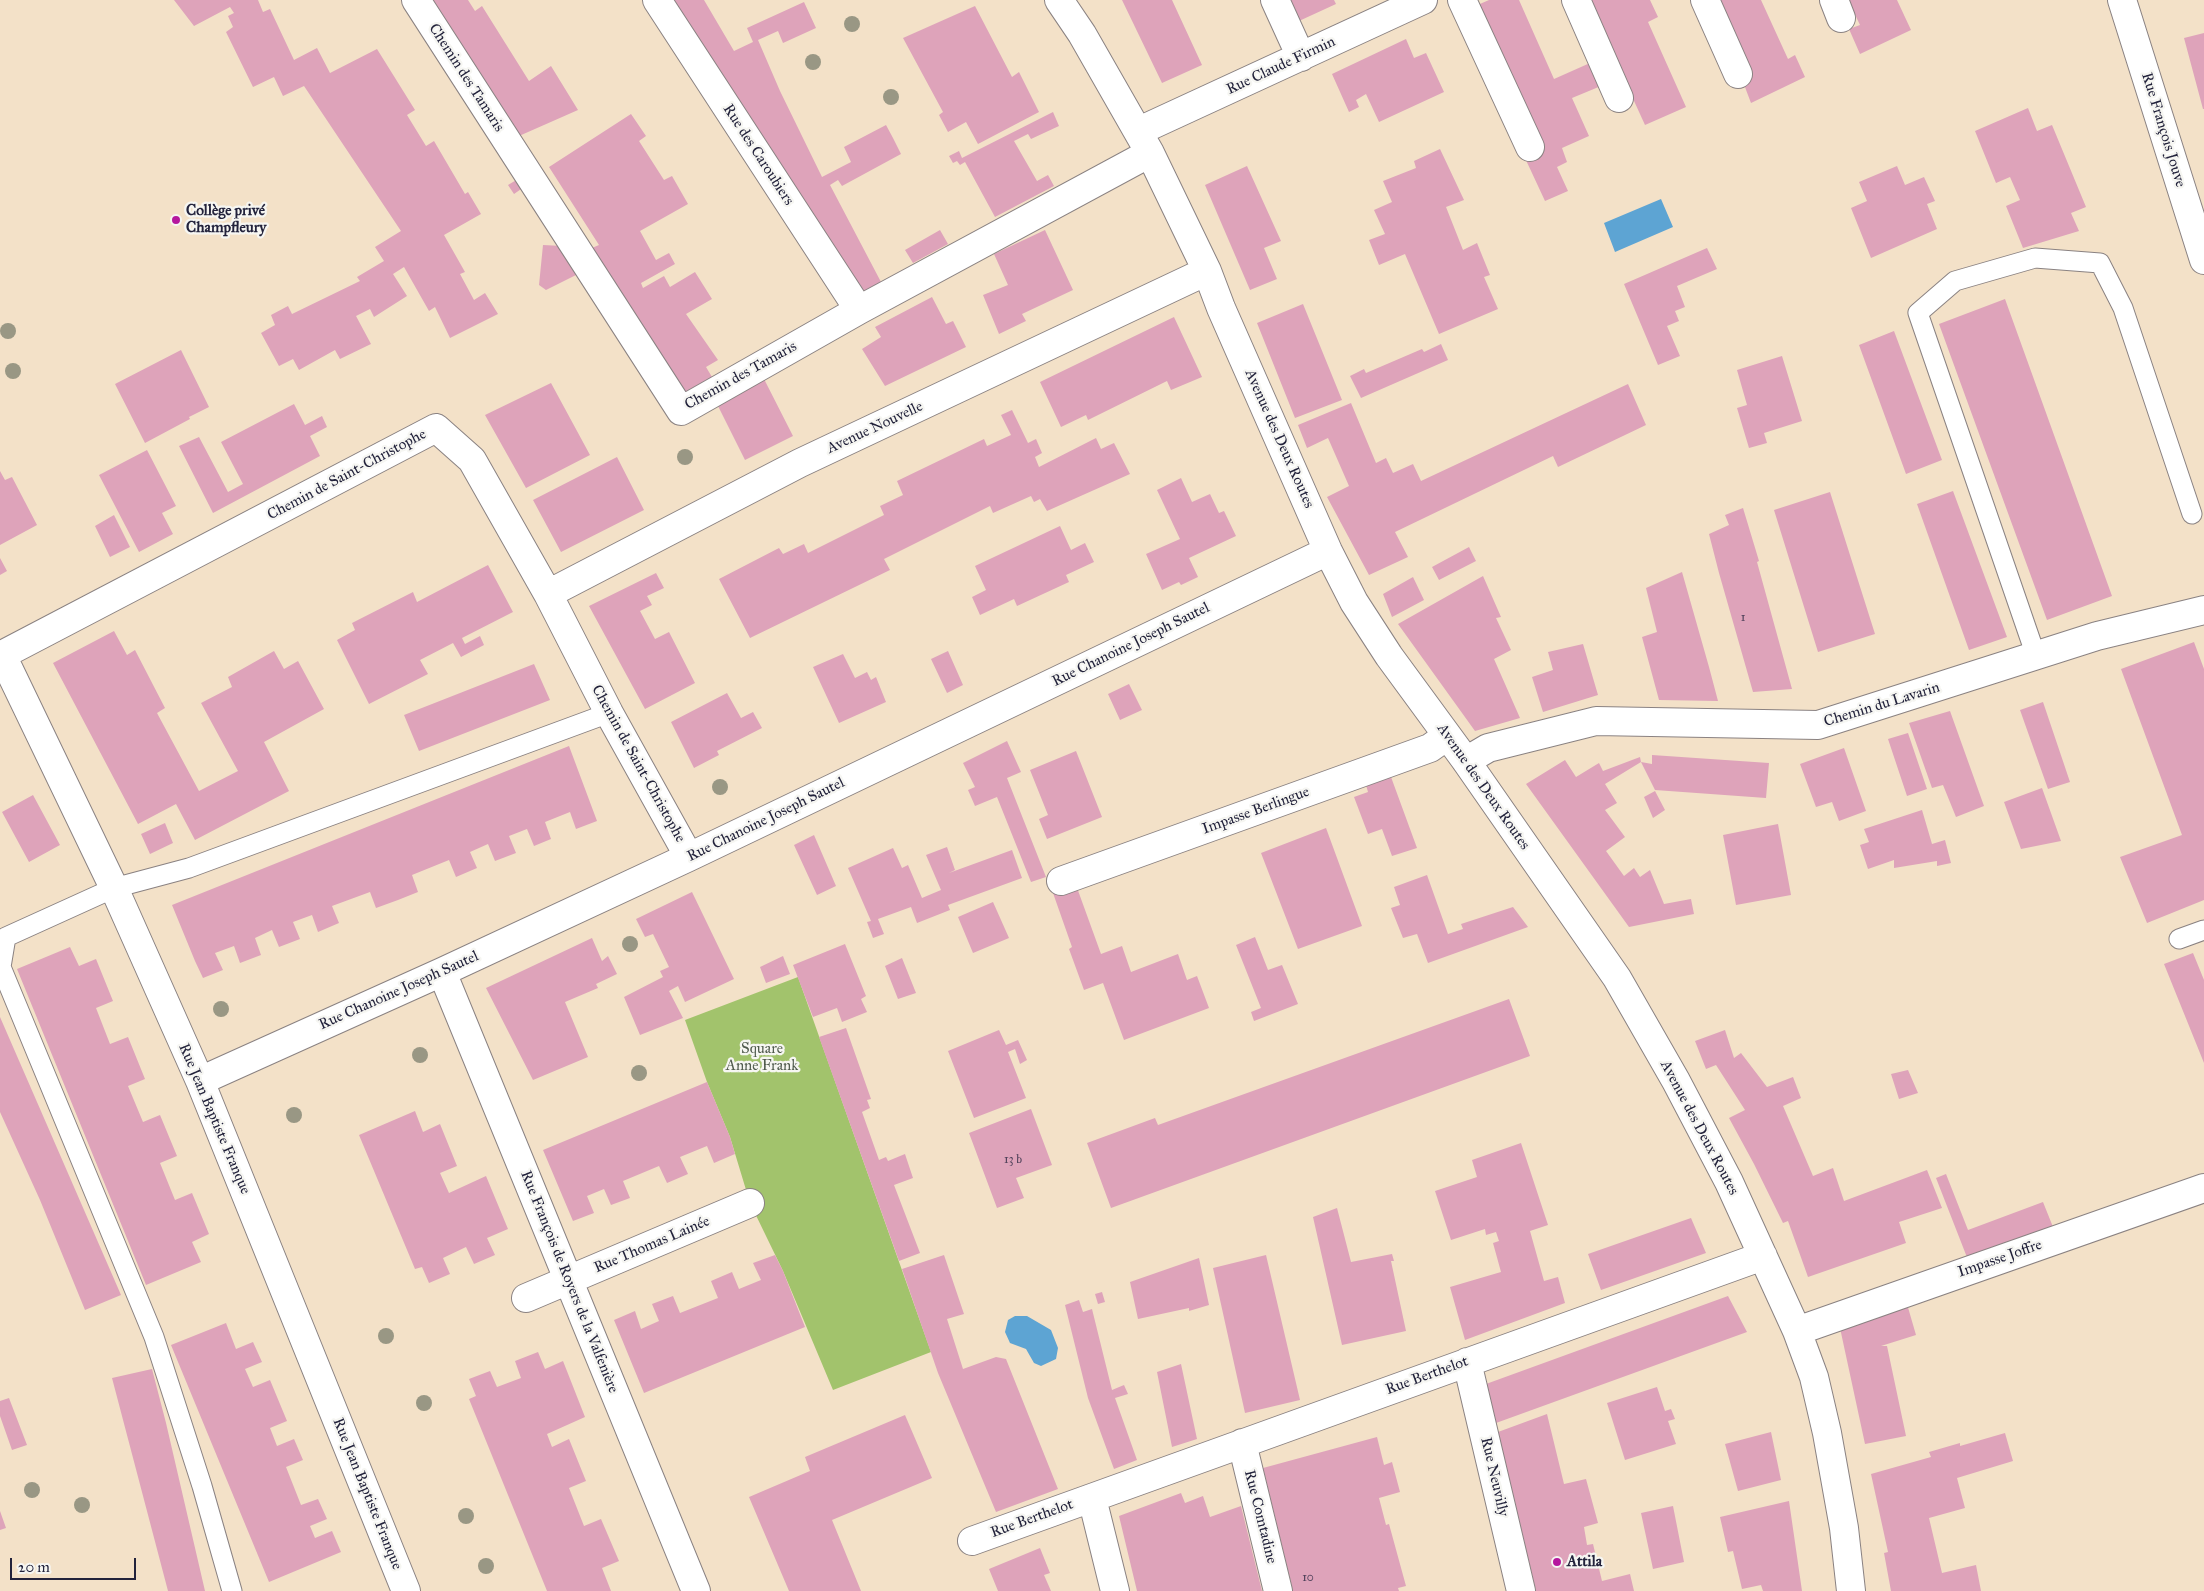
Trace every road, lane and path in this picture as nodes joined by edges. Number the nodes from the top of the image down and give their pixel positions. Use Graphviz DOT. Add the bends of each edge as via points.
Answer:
graph roads {
  1 [pos="416,0"];
  2 [pos="657,0"];
  3 [pos="1059,0"];
  4 [pos="1275,0"];
  5 [pos="1423,0"];
  6 [pos="1462,0"];
  7 [pos="1576,0"];
  8 [pos="1705,0"];
  9 [pos="2122,0"];
  10 [pos="1301,58"];
  11 [pos="1738,74"];
  12 [pos="1619,98"];
  13 [pos="1145,142"];
  14 [pos="1530,147"];
  15 [pos="2204,260"];
  16 [pos="1207,270"];
  17 [pos="859,310"];
  18 [pos="2192,514"];
  19 [pos="1328,551"];
  20 [pos="548,594"];
  21 [pos="2204,610"];
  22 [pos="1,656"];
  23 [pos="2036,656"];
  24 [pos="610,713"];
  25 [pos="1447,736"];
  26 [pos="1466,761"];
  27 [pos="689,857"];
  28 [pos="1061,882"];
  29 [pos="114,888"];
  30 [pos="2204,930"];
  31 [pos="2179,939"];
  32 [pos="442,972"];
  33 [pos="200,1081"];
  34 [pos="2204,1188"];
  35 [pos="750,1203"];
  36 [pos="1763,1256"];
  37 [pos="569,1281"];
  38 [pos="526,1298"];
  39 [pos="1797,1331"];
  40 [pos="1467,1362"];
  41 [pos="1242,1443"];
  42 [pos="1092,1498"];
  43 [pos="972,1541"];
  44 [pos="232,1591"];
  45 [pos="406,1591"];
  46 [pos="696,1591"];
  47 [pos="1115,1591"];
  48 [pos="1278,1591"];
  49 [pos="1521,1591"];
  50 [pos="1852,1591"];
  1 -- 17 [label="street, Chemin des Tamaris" via="681,411"];
  2 -- 17 [label="street, Rue des Caroubiers"];
  3 -- 13 [label="street, Avenue des Deux Routes"];
  4 -- 10 [label="street"];
  5 -- 10 [label="street, Rue Claude Firmin"];
  6 -- 14 [label="street"];
  7 -- 12 [label="street"];
  8 -- 11 [label="street"];
  9 -- 15 [label="street, Rue François Jouve"];
  10 -- 13 [label="street, Rue Claude Firmin"];
  13 -- 16 [label="street, Avenue des Deux Routes"];
  13 -- 17 [label="street, Chemin des Tamaris"];
  16 -- 19 [label="street, Avenue des Deux Routes"];
  16 -- 20 [label="street, Avenue Nouvelle" via="800,463"];
  18 -- 23 [label="lane" via="2123,308 2100,263 2036,258 1955,282 1918,313"];
  19 -- 25 [label="street, Avenue des Deux Routes" via="1354,602"];
  19 -- 27 [label="street, Rue Chanoine Joseph Sautel"];
  20 -- 22 [label="street, Chemin de Saint-Christophe" via="472,460 436,428"];
  20 -- 24 [label="street, Chemin de Saint-Christophe"];
  21 -- 23 [label="street, Chemin du Lavarin" via="2097,636"];
  22 -- 29 [label="street, Rue Jean Baptiste Franque"];
  23 -- 26 [label="street, Chemin du Lavarin" via="1818,725 1596,721 1488,748"];
  24 -- 27 [label="street, Chemin de Saint-Christophe"];
  24 -- 29 [label="lane" via="189,868"];
  25 -- 26 [label="street, Avenue des Deux Routes"];
  25 -- 28 [label="street, Impasse Berlingue" via="1430,748"];
  26 -- 36 [label="street, Avenue des Deux Routes" via="1617,978 1703,1132"];
  27 -- 32 [label="street, Rue Chanoine Joseph Sautel"];
  29 -- 33 [label="street, Rue Jean Baptiste Franque"];
  29 -- 44 [label="lane" via="6,937 1,967 154,1337"];
  30 -- 31 [label="lane"];
  32 -- 33 [label="street, Rue Chanoine Joseph Sautel"];
  32 -- 37 [label="street, Rue François de Royers de la Valfenière"];
  33 -- 45 [label="street, Rue Jean Baptiste Franque"];
  34 -- 39 [label="street, Impasse Joffre"];
  35 -- 37 [label="street, Rue Thomas Lainée"];
  36 -- 39 [label="street, Avenue des Deux Routes"];
  36 -- 40 [label="street, Rue Berthelot"];
  37 -- 38 [label="street, Rue Thomas Lainée"];
  37 -- 46 [label="street, Rue François de Royers de la Valfenière"];
  39 -- 50 [label="street, Avenue des Deux Routes" via="1814,1377 1827,1433"];
  40 -- 41 [label="street, Rue Berthelot"];
  40 -- 49 [label="street, Rue Neuvilly"];
  41 -- 42 [label="street, Rue Berthelot"];
  41 -- 48 [label="street, Rue Comtadine"];
  42 -- 43 [label="street, Rue Berthelot"];
  42 -- 47 [label="street, Rue Berthelot"];
}
